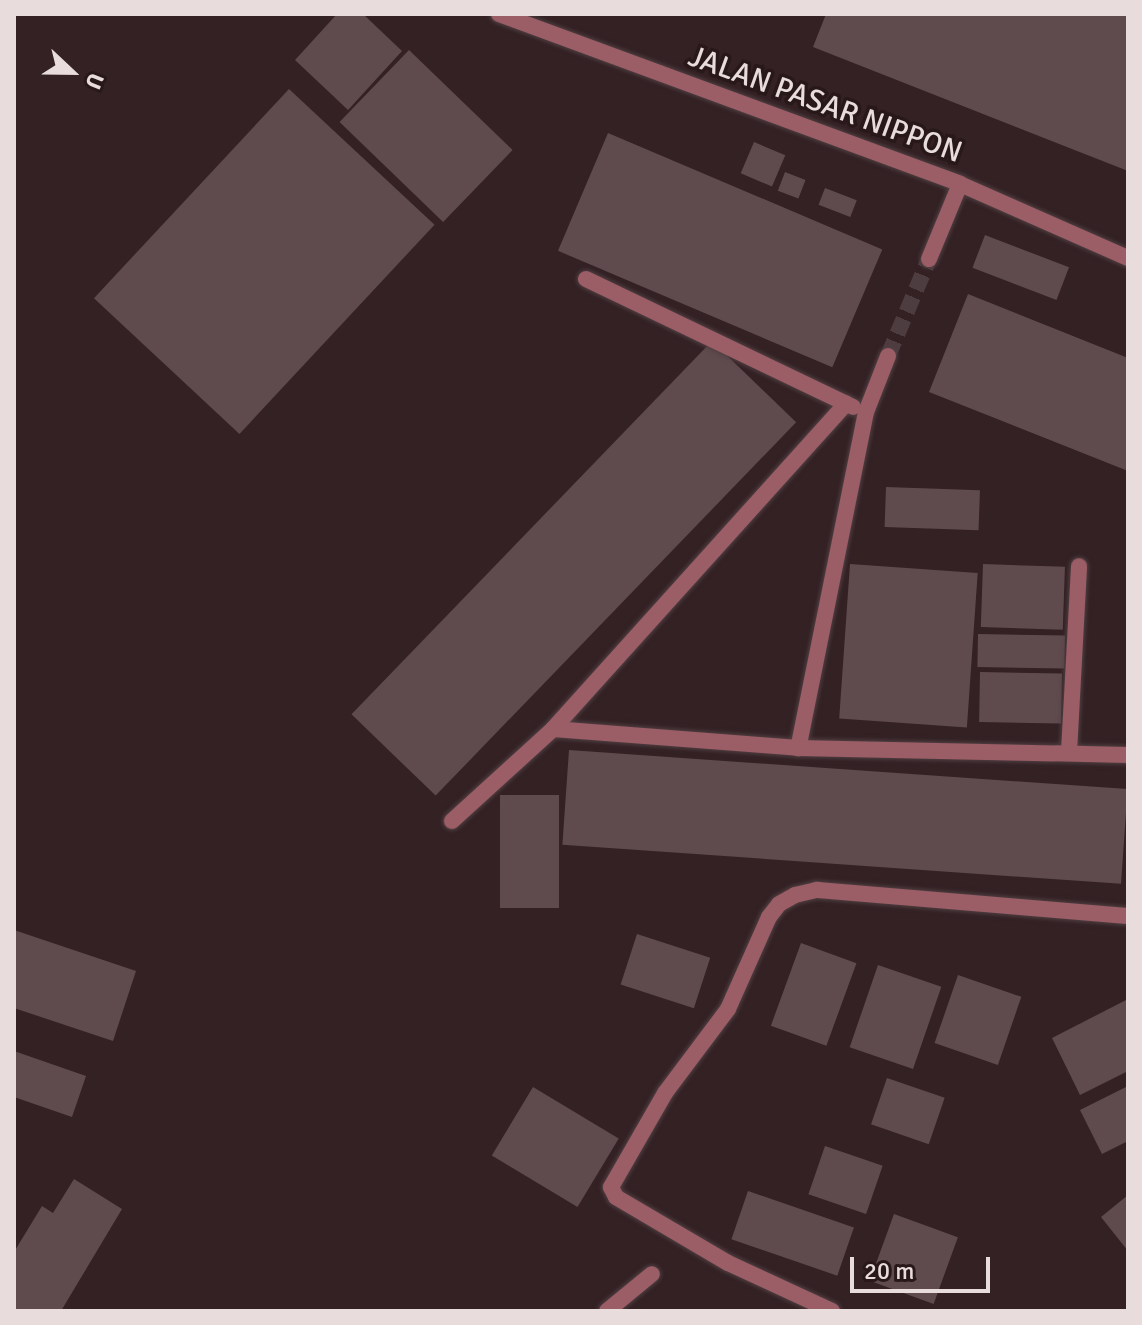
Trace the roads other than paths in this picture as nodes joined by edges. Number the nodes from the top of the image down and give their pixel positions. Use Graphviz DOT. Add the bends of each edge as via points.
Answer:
graph roads {
  1 [pos="499,14"];
  2 [pos="960,184"];
  3 [pos="1128,258"];
  4 [pos="929,259"];
  5 [pos="586,279"];
  6 [pos="888,356"];
  7 [pos="846,404"];
  8 [pos="866,412"];
  9 [pos="1079,566"];
  10 [pos="553,729"];
  11 [pos="798,748"];
  12 [pos="1069,752"];
  13 [pos="1128,755"];
  14 [pos="452,821"];
  15 [pos="1128,916"];
  16 [pos="652,1274"];
  17 [pos="607,1311"];
  18 [pos="832,1311"];
  1 -- 2 [label="street, JALAN PASAR NIPPON"];
  2 -- 3 [label="street, JALAN PASAR NIPPON"];
  2 -- 4 [label="street"];
  5 -- 7 [label="street"];
  6 -- 8 [label="street"];
  7 -- 8 [label="street"];
  7 -- 10 [label="street"];
  8 -- 11 [label="street"];
  9 -- 12 [label="street"];
  10 -- 11 [label="street"];
  10 -- 14 [label="street"];
  11 -- 12 [label="street"];
  12 -- 13 [label="street"];
  15 -- 18 [label="street" via="817,890 795,895 769,917 723,1019 665,1093 611,1187 616,1197 728,1263"];
  16 -- 17 [label="street"];
}
